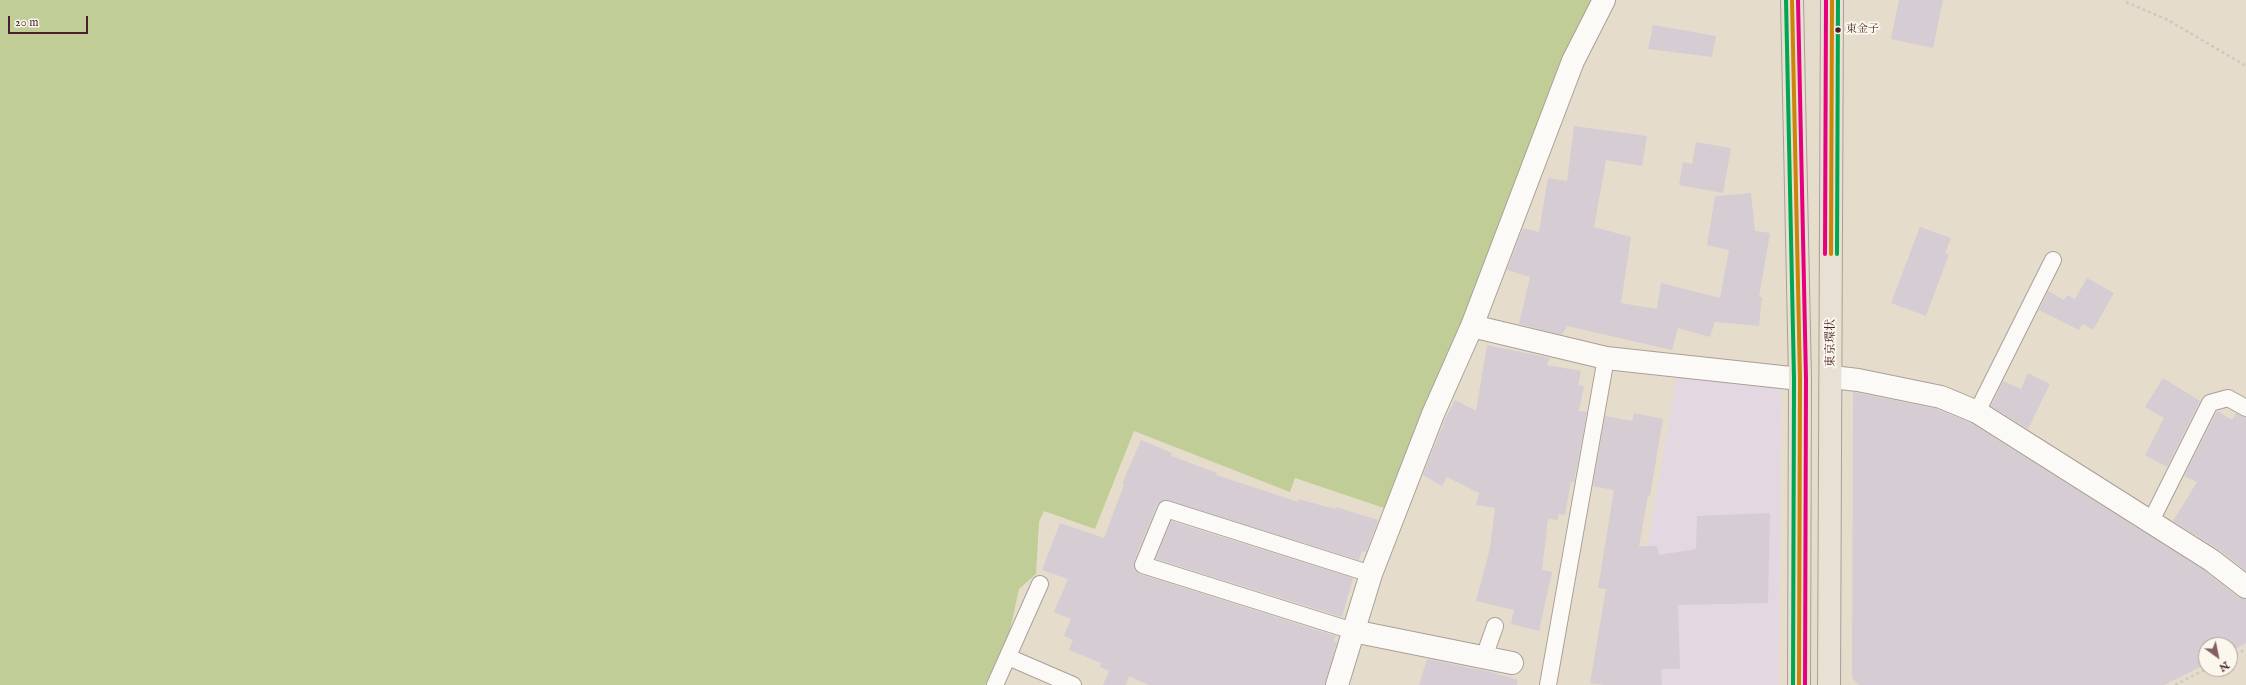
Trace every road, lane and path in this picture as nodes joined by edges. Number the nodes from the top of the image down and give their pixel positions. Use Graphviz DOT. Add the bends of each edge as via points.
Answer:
graph roads {
  1 [pos="1604,0"];
  2 [pos="1792,0"];
  3 [pos="1832,0"];
  4 [pos="2126,2"];
  5 [pos="2246,66"];
  6 [pos="2053,260"];
  7 [pos="1472,326"];
  8 [pos="1606,358"];
  9 [pos="1832,377"];
  10 [pos="1800,379"];
  11 [pos="2246,408"];
  12 [pos="1977,412"];
  13 [pos="2151,521"];
  14 [pos="1371,574"];
  15 [pos="1040,584"];
  16 [pos="2246,587"];
  17 [pos="1495,626"];
  18 [pos="1352,631"];
  19 [pos="1008,657"];
  20 [pos="1484,657"];
  21 [pos="1512,663"];
  22 [pos="2198,673"];
  23 [pos="994,685"];
  24 [pos="1073,685"];
  25 [pos="1337,685"];
  26 [pos="1548,685"];
  27 [pos="1799,685"];
  28 [pos="1829,685"];
  29 [pos="2175,685"];
  1 -- 7 [label="street" via="1573,61"];
  2 -- 10 [label="highway"];
  3 -- 9 [label="highway, 東京環状"];
  4 -- 5 [label="path" via="2168,20"];
  6 -- 12 [label="lane"];
  7 -- 8 [label="street"];
  7 -- 14 [label="street" via="1433,414"];
  8 -- 10 [label="street"];
  8 -- 26 [label="lane"];
  9 -- 12 [label="street" via="1941,396"];
  9 -- 28 [label="highway, 東京環状"];
  10 -- 27 [label="highway"];
  11 -- 13 [label="lane" via="2228,398 2210,403"];
  12 -- 13 [label="street"];
  13 -- 16 [label="street" via="2211,560"];
  14 -- 18 [label="street"];
  14 -- 18 [label="lane" via="1166,509 1143,565"];
  15 -- 19 [label="lane"];
  17 -- 20 [label="lane"];
  18 -- 20 [label="street"];
  18 -- 25 [label="street"];
  19 -- 23 [label="lane"];
  19 -- 24 [label="lane"];
  20 -- 21 [label="street"];
  22 -- 29 [label="path"];
}
